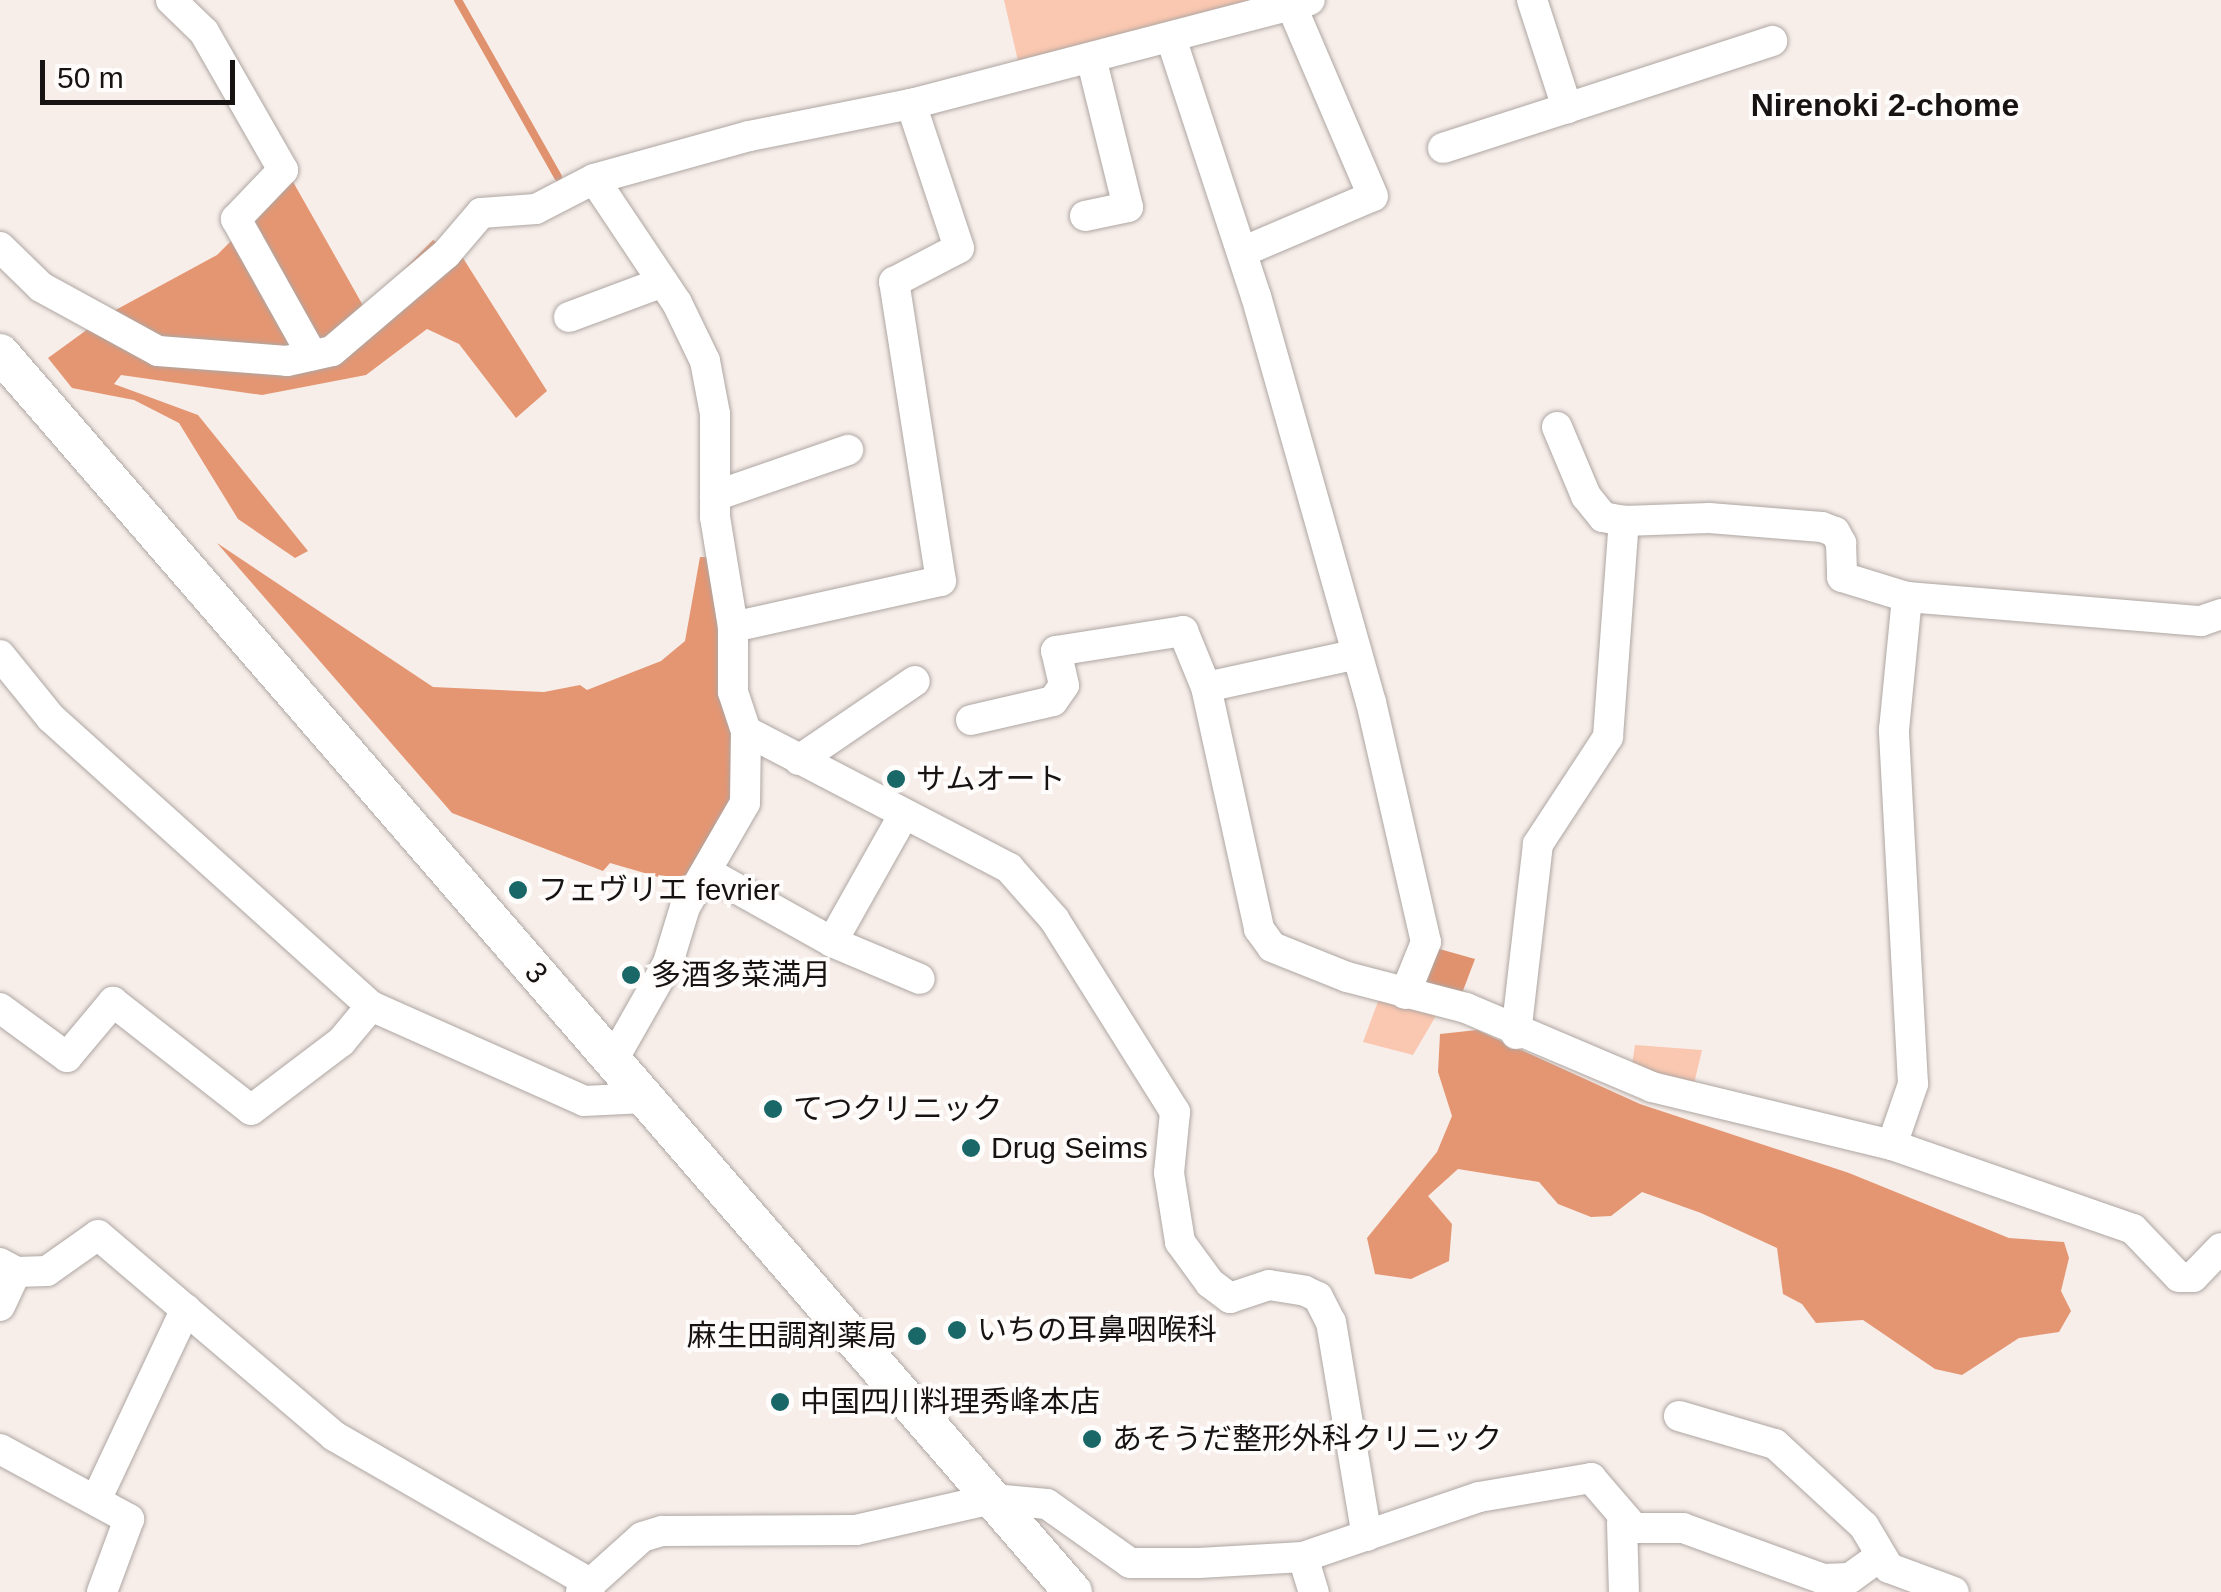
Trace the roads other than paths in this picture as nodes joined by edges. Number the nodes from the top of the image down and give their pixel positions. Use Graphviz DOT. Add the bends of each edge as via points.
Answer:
graph roads {
  1 [pos="171,0"];
  2 [pos="1532,0"];
  3 [pos="1301,2"];
  4 [pos="1171,38"];
  5 [pos="1772,41"];
  6 [pos="1091,57"];
  7 [pos="910,104"];
  8 [pos="1567,108"];
  9 [pos="1443,148"];
  10 [pos="594,179"];
  11 [pos="1085,216"];
  12 [pos="0,246"];
  13 [pos="1242,252"];
  14 [pos="663,282"];
  15 [pos="569,317"];
  16 [pos="0,354"];
  17 [pos="312,355"];
  18 [pos="1557,426"];
  19 [pos="848,450"];
  20 [pos="715,496"];
  21 [pos="1624,521"];
  22 [pos="1907,597"];
  23 [pos="2221,614"];
  24 [pos="732,626"];
  25 [pos="0,655"];
  26 [pos="1353,655"];
  27 [pos="915,681"];
  28 [pos="1206,688"];
  29 [pos="12,701"];
  30 [pos="971,720"];
  31 [pos="746,731"];
  32 [pos="799,760"];
  33 [pos="903,816"];
  34 [pos="707,872"];
  35 [pos="832,942"];
  36 [pos="920,980"];
  37 [pos="1406,994"];
  38 [pos="371,1006"];
  39 [pos="0,1008"];
  40 [pos="1516,1034"];
  41 [pos="612,1060"];
  42 [pos="645,1098"];
  43 [pos="1892,1145"];
  44 [pos="2221,1248"];
  45 [pos="8,1268"];
  46 [pos="0,1306"];
  47 [pos="186,1309"];
  48 [pos="1679,1416"];
  49 [pos="0,1449"];
  50 [pos="992,1499"];
  51 [pos="96,1500"];
  52 [pos="1622,1522"];
  53 [pos="1367,1536"];
  54 [pos="1303,1557"];
  55 [pos="1878,1558"];
  56 [pos="1820,1585"];
  57 [pos="586,1588"];
  58 [pos="102,1592"];
  59 [pos="1073,1592"];
  60 [pos="1314,1592"];
  61 [pos="1624,1592"];
  62 [pos="1954,1592"];
  1 -- 17 [label="street" via="204,32 283,170 236,219"];
  2 -- 8 [label="street"];
  3 -- 4 [label="street"];
  3 -- 13 [label="street" via="1373,196"];
  4 -- 6 [label="street"];
  4 -- 13 [label="street"];
  5 -- 8 [label="street"];
  6 -- 7 [label="street"];
  6 -- 11 [label="street" via="1128,207"];
  7 -- 10 [label="street" via="749,136"];
  7 -- 24 [label="street" via="960,248 894,282 940,581"];
  8 -- 9 [label="street"];
  10 -- 14 [label="street"];
  10 -- 17 [label="street" via="536,209 482,213 446,254 361,327 332,351"];
  12 -- 17 [label="street" via="41,287 158,351 251,362"];
  13 -- 26 [label="street"];
  14 -- 15 [label="street"];
  14 -- 20 [label="street" via="705,361 715,414"];
  16 -- 41 [label="street, 3"];
  18 -- 21 [label="street" via="1586,496 1603,517"];
  19 -- 20 [label="street"];
  20 -- 24 [label="street"];
  21 -- 22 [label="street" via="1708,518 1822,527 1841,544 1842,577"];
  21 -- 40 [label="street" via="1608,737 1538,844"];
  22 -- 23 [label="street" via="2201,620"];
  22 -- 43 [label="street" via="1894,730 1912,1084"];
  24 -- 31 [label="street" via="733,692"];
  25 -- 29 [label="street"];
  26 -- 28 [label="street"];
  26 -- 37 [label="street" via="1371,702 1426,942"];
  27 -- 32 [label="street"];
  28 -- 30 [label="street" via="1183,631 1056,651 1064,685 1053,701"];
  28 -- 37 [label="street" via="1259,929 1272,946"];
  29 -- 38 [label="street"];
  31 -- 32 [label="street"];
  31 -- 34 [label="street" via="745,803"];
  32 -- 33 [label="street"];
  33 -- 35 [label="street"];
  33 -- 53 [label="street" via="1009,868 1075,950 1175,1112 1171,1216 1180,1242 1210,1283 1230,1298 1269,1285 1318,1298 1331,1322"];
  34 -- 35 [label="street"];
  34 -- 41 [label="street" via="686,908 668,963"];
  35 -- 36 [label="street"];
  37 -- 40 [label="street" via="1466,1008"];
  38 -- 39 [label="street" via="342,1042 251,1110 114,1002 67,1057"];
  38 -- 42 [label="street" via="584,1101"];
  40 -- 43 [label="street" via="1652,1087"];
  41 -- 42 [label="street, 3"];
  42 -- 50 [label="street, 3"];
  43 -- 44 [label="street" via="2134,1229 2179,1277 2193,1277"];
  45 -- 46 [label="street"];
  45 -- 47 [label="street" via="46,1271 98,1235"];
  47 -- 51 [label="street"];
  47 -- 57 [label="street" via="334,1436"];
  48 -- 55 [label="street" via="1775,1444 1864,1526"];
  49 -- 51 [label="street"];
  50 -- 54 [label="street" via="1048,1504 1130,1563"];
  50 -- 57 [label="street" via="856,1530 662,1531 642,1537"];
  50 -- 59 [label="street, 3"];
  51 -- 58 [label="street" via="129,1519"];
  52 -- 53 [label="street" via="1592,1478 1478,1497"];
  52 -- 56 [label="street" via="1683,1528"];
  52 -- 61 [label="street"];
  53 -- 54 [label="street"];
  54 -- 60 [label="street"];
  55 -- 56 [label="street" via="1850,1578"];
  55 -- 62 [label="street"];
}
